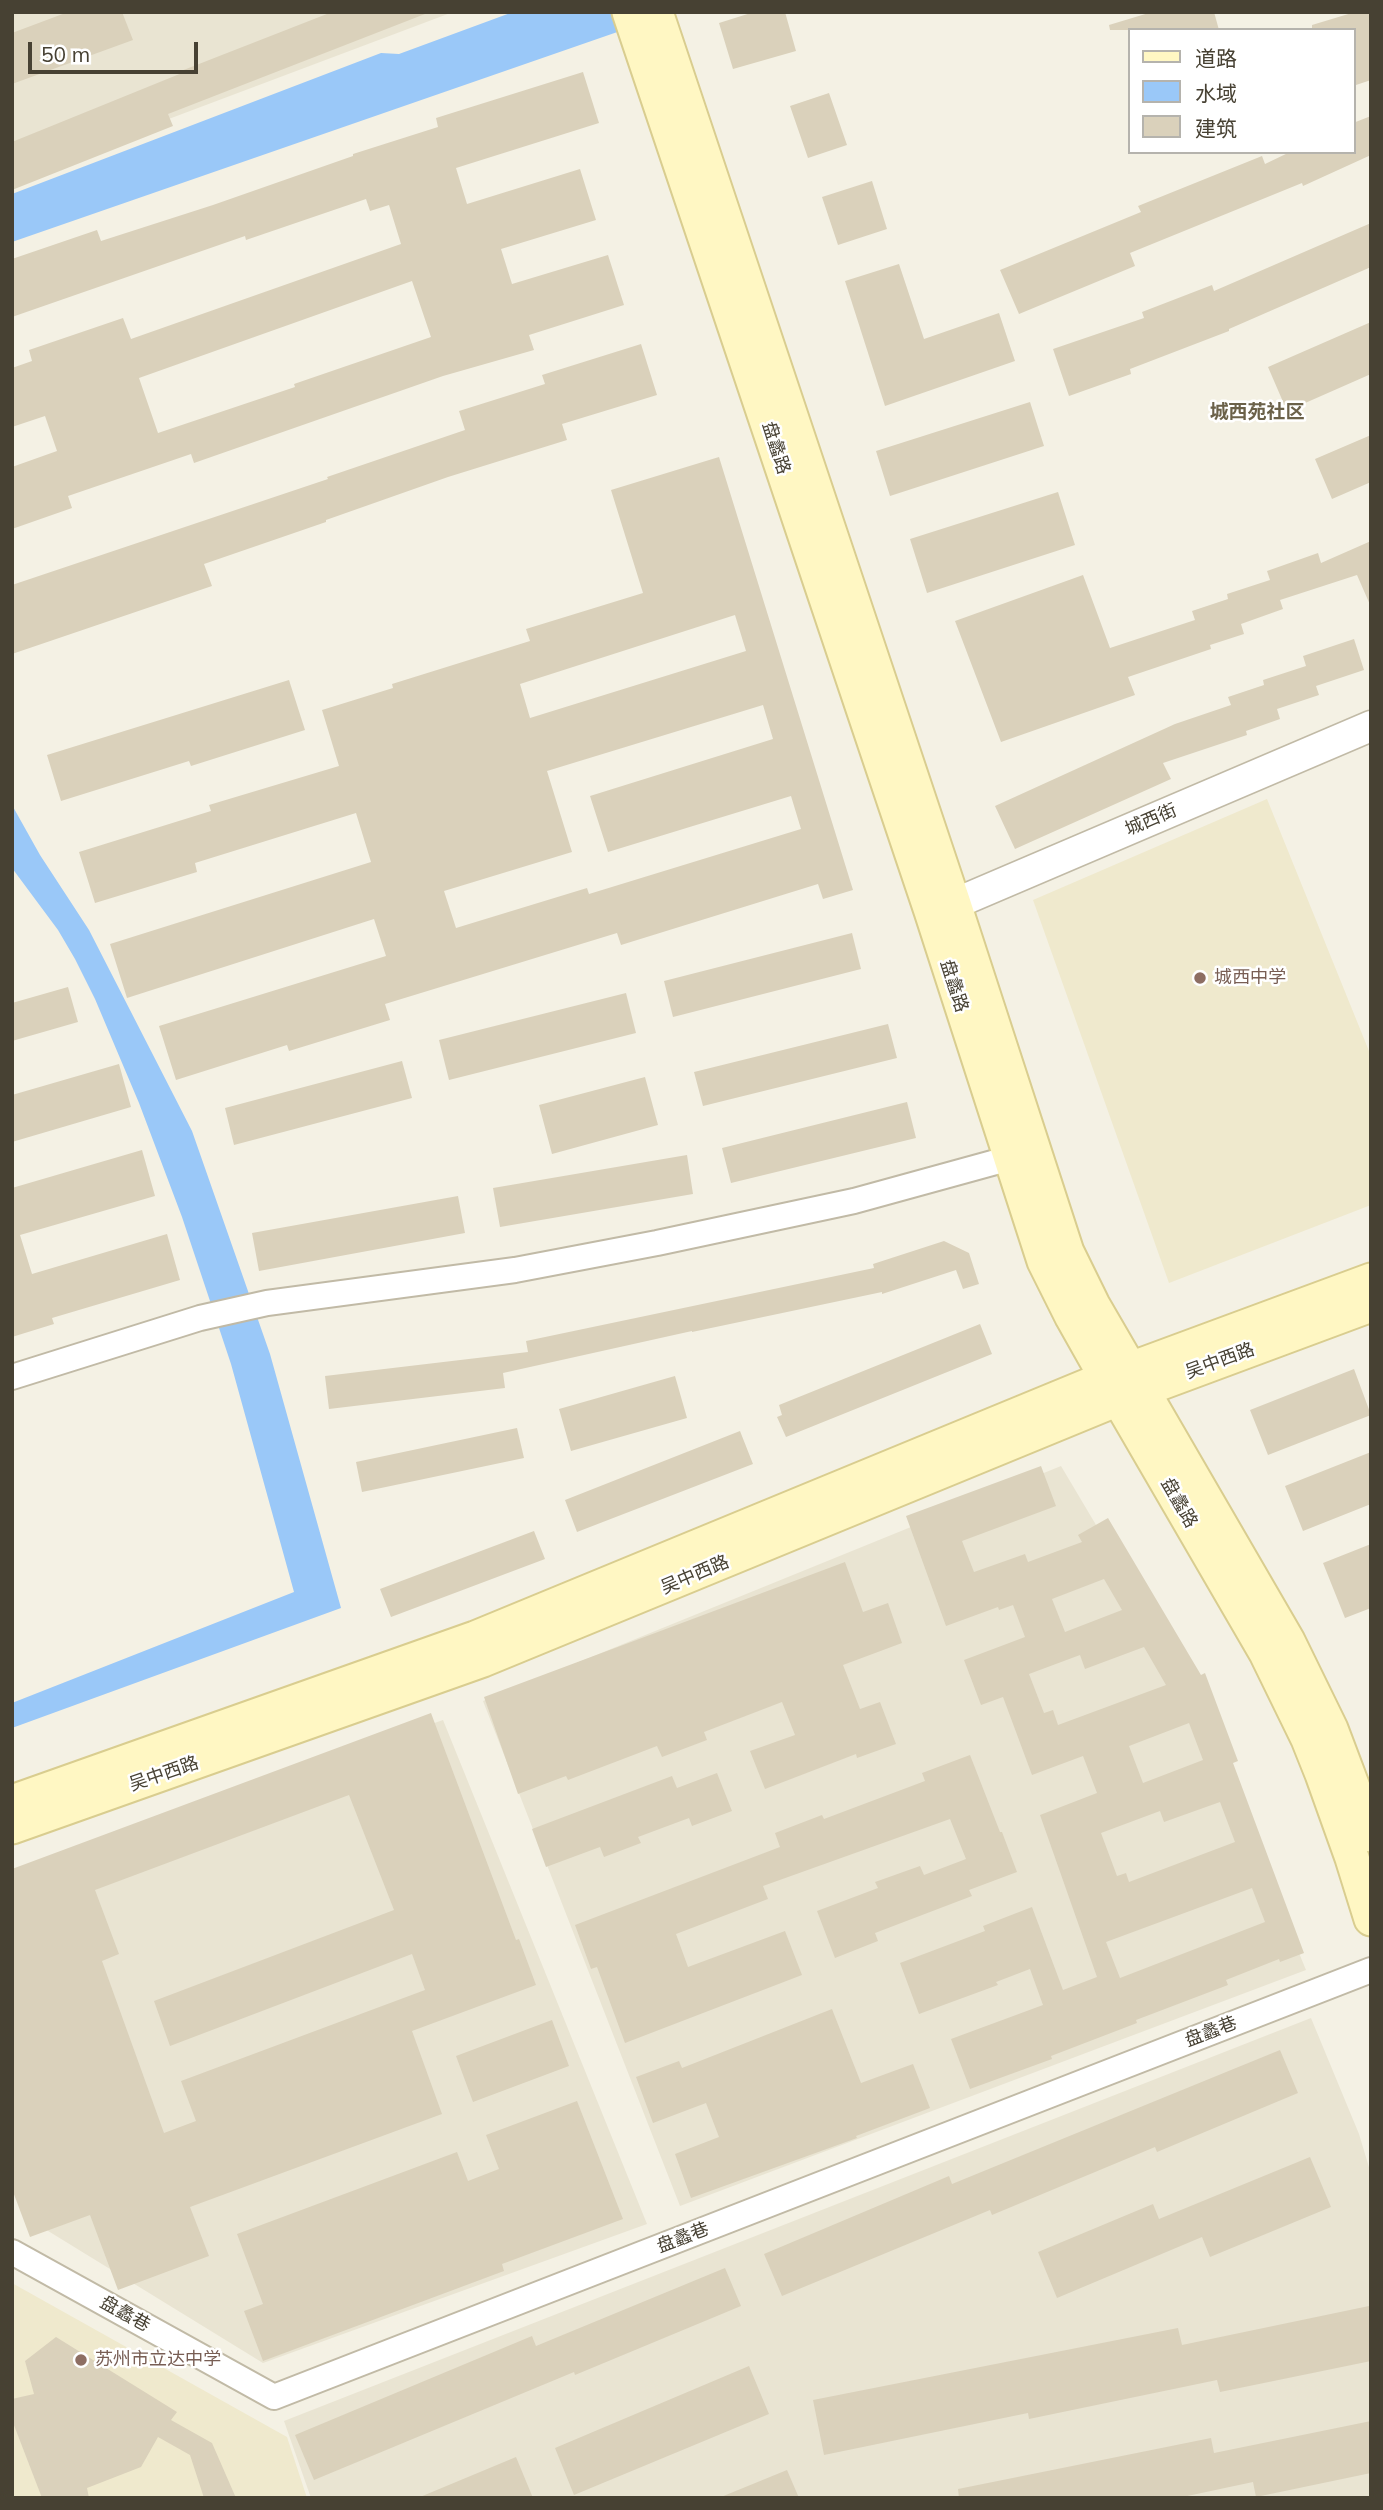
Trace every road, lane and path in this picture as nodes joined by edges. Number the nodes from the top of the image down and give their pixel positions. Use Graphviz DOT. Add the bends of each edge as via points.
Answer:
graph roads {
  1 [pos="628,12"];
  2 [pos="656,12"];
  3 [pos="668,85"];
  4 [pos="1371,726"];
  5 [pos="942,907"];
  6 [pos="1021,1156"];
  7 [pos="1371,1280"];
  8 [pos="1371,1305"];
  9 [pos="12,1377"];
  10 [pos="1124,1384"];
  11 [pos="12,1802"];
  12 [pos="12,1827"];
  13 [pos="1371,1835"];
  14 [pos="1371,1919"];
  15 [pos="1371,1970"];
  16 [pos="12,2252"];
  1 -- 3 [label="main road, 盘蠡路"];
  2 -- 3 [label="main road, 盘蠡路"];
  3 -- 5 [label="main road, 盘蠡路"];
  4 -- 5 [label="street, 城西街"];
  5 -- 6 [label="main road, 盘蠡路"];
  6 -- 9 [label="street" via="854,1201 657,1243 514,1270 267,1303 200,1318"];
  6 -- 10 [label="main road, 盘蠡路" via="1093,1305"];
  7 -- 10 [label="main road, 吴中西路"];
  8 -- 10 [label="main road, 吴中西路"];
  10 -- 11 [label="main road, 吴中西路" via="475,1638"];
  10 -- 12 [label="main road, 吴中西路" via="496,1656"];
  10 -- 13 [label="main road, 盘蠡路" via="1288,1641 1331,1730"];
  10 -- 14 [label="main road, 盘蠡路" via="1308,1739"];
  15 -- 16 [label="street, 盘蠡巷" via="274,2397"];
}
